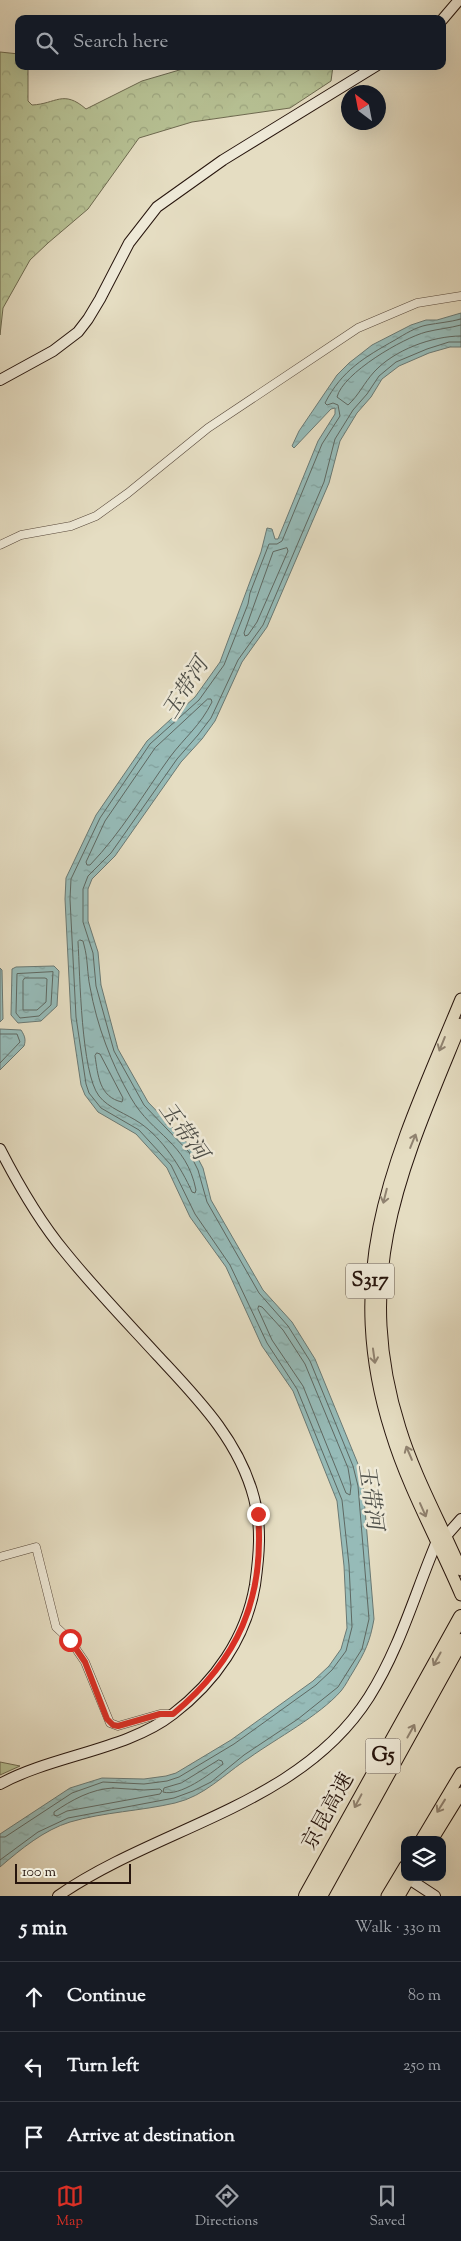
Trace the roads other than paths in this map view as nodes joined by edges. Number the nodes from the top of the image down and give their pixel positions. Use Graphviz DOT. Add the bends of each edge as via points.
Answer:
graph roads {
  1 [pos="459,0"];
  2 [pos="446,15"];
  3 [pos="370,70"];
  4 [pos="461,296"];
  5 [pos="0,380"];
  6 [pos="0,545"];
  7 [pos="461,998"];
  8 [pos="461,1024"];
  9 [pos="0,1148"];
  10 [pos="461,1519"];
  11 [pos="441,1538"];
  12 [pos="0,1557"];
  13 [pos="456,1566"];
  14 [pos="461,1595"];
  15 [pos="461,1617"];
  16 [pos="461,1641"];
  17 [pos="173,1714"];
  18 [pos="461,1773"];
  19 [pos="0,1784"];
  20 [pos="461,1793"];
  21 [pos="422,1836"];
  22 [pos="434,1836"];
  23 [pos="401,1881"];
  24 [pos="404,1881"];
  25 [pos="414,1881"];
  26 [pos="58,1896"];
  27 [pos="306,1896"];
  28 [pos="320,1896"];
  29 [pos="387,1896"];
  30 [pos="399,1896"];
  31 [pos="435,1896"];
  1 -- 2 [label="street"];
  3 -- 5 [label="street" via="224,160 157,207 129,243 92,313 78,332 52,351"];
  4 -- 6 [label="street" via="417,303 358,328 208,428 107,510 77,524 22,535"];
  7 -- 11 [label="main road, S317, one-way" via="393,1169 378,1227 370,1285 371,1335 382,1402 397,1449"];
  11 -- 8 [label="main road, S317, one-way" via="392,1400 381,1334 380,1285 388,1229 402,1172"];
  9 -- 17 [label="street" via="53,1238 220,1427 237,1455 254,1498 259,1553 246,1620 235,1644 214,1674"];
  10 -- 11 [label="street"];
  11 -- 13 [label="main road, S317"];
  11 -- 26 [label="street" via="382,1675 361,1709 327,1746 289,1775 242,1803 99,1871"];
  12 -- 17 [label="street" via="36,1547 56,1627 85,1662 110,1723 118,1726 160,1714"];
  13 -- 14 [label="main road, S317"];
  15 -- 27 [label="highway, 京昆高速 / G5, one-way"];
  28 -- 16 [label="highway, 京昆高速 / G5, one-way"];
  17 -- 19 [label="street" via="123,1740 40,1766"];
  18 -- 21 [label="main road, one-way"];
  20 -- 22 [label="main road"];
  23 -- 29 [label="main road"];
  24 -- 30 [label="main road"];
  25 -- 31 [label="street"];
}
